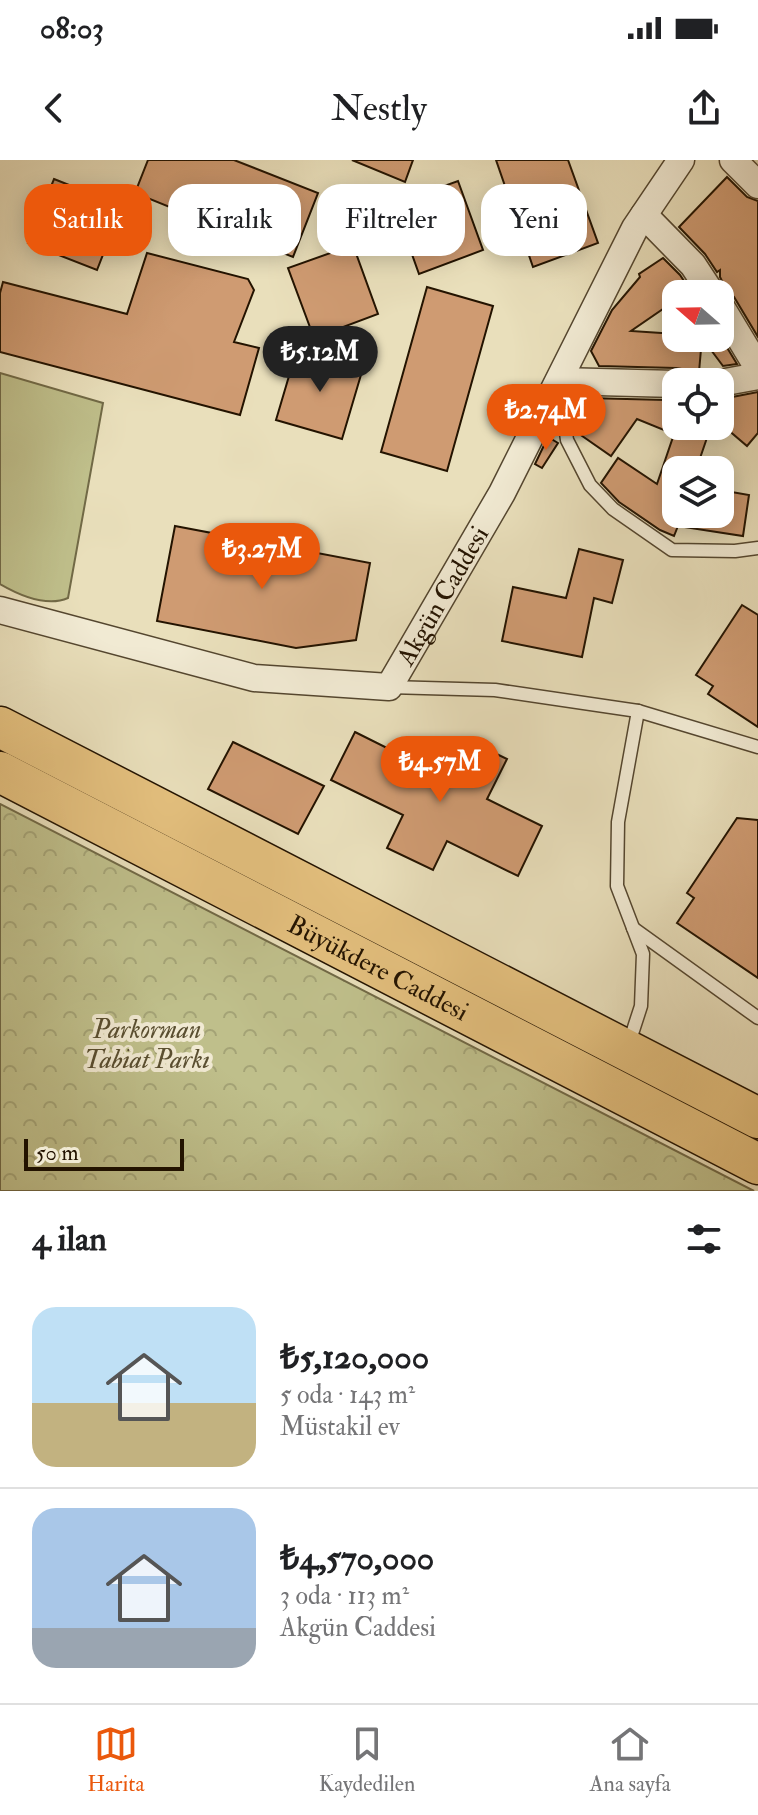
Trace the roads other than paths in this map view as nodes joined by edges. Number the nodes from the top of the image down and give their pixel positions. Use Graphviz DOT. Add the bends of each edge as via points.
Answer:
graph roads {
  1 [pos="681,160"];
  2 [pos="733,160"];
  3 [pos="758,185"];
  4 [pos="644,215"];
  5 [pos="703,280"];
  6 [pos="734,328"];
  7 [pos="758,368"];
  8 [pos="758,376"];
  9 [pos="734,380"];
  10 [pos="559,381"];
  11 [pos="662,384"];
  12 [pos="758,548"];
  13 [pos="3,608"];
  14 [pos="389,687"];
  15 [pos="638,711"];
  16 [pos="0,727"];
  17 [pos="758,747"];
  18 [pos="0,772"];
  19 [pos="633,928"];
  20 [pos="758,1018"];
  21 [pos="626,1050"];
  22 [pos="758,1118"];
  23 [pos="758,1164"];
  1 -- 4 [label="street, Akgün Caddesi"];
  2 -- 3 [label="street"];
  4 -- 5 [label="street"];
  4 -- 10 [label="street, Akgün Caddesi"];
  6 -- 7 [label="street"];
  8 -- 9 [label="street"];
  10 -- 11 [label="street"];
  10 -- 12 [label="lane" via="567,440 590,485 613,509 672,550"];
  10 -- 14 [label="street, Akgün Caddesi" via="502,493"];
  13 -- 14 [label="street, Akgün Caddesi" via="254,678"];
  14 -- 15 [label="lane" via="495,690"];
  15 -- 17 [label="lane"];
  15 -- 19 [label="lane" via="618,822 617,886"];
  16 -- 21 [label="main road, Büyükdere Caddesi"];
  18 -- 23 [label="main road, Büyükdere Caddesi"];
  19 -- 20 [label="lane"];
  19 -- 21 [label="lane" via="643,954 641,1006"];
  21 -- 22 [label="main road, Büyükdere Caddesi"];
}
